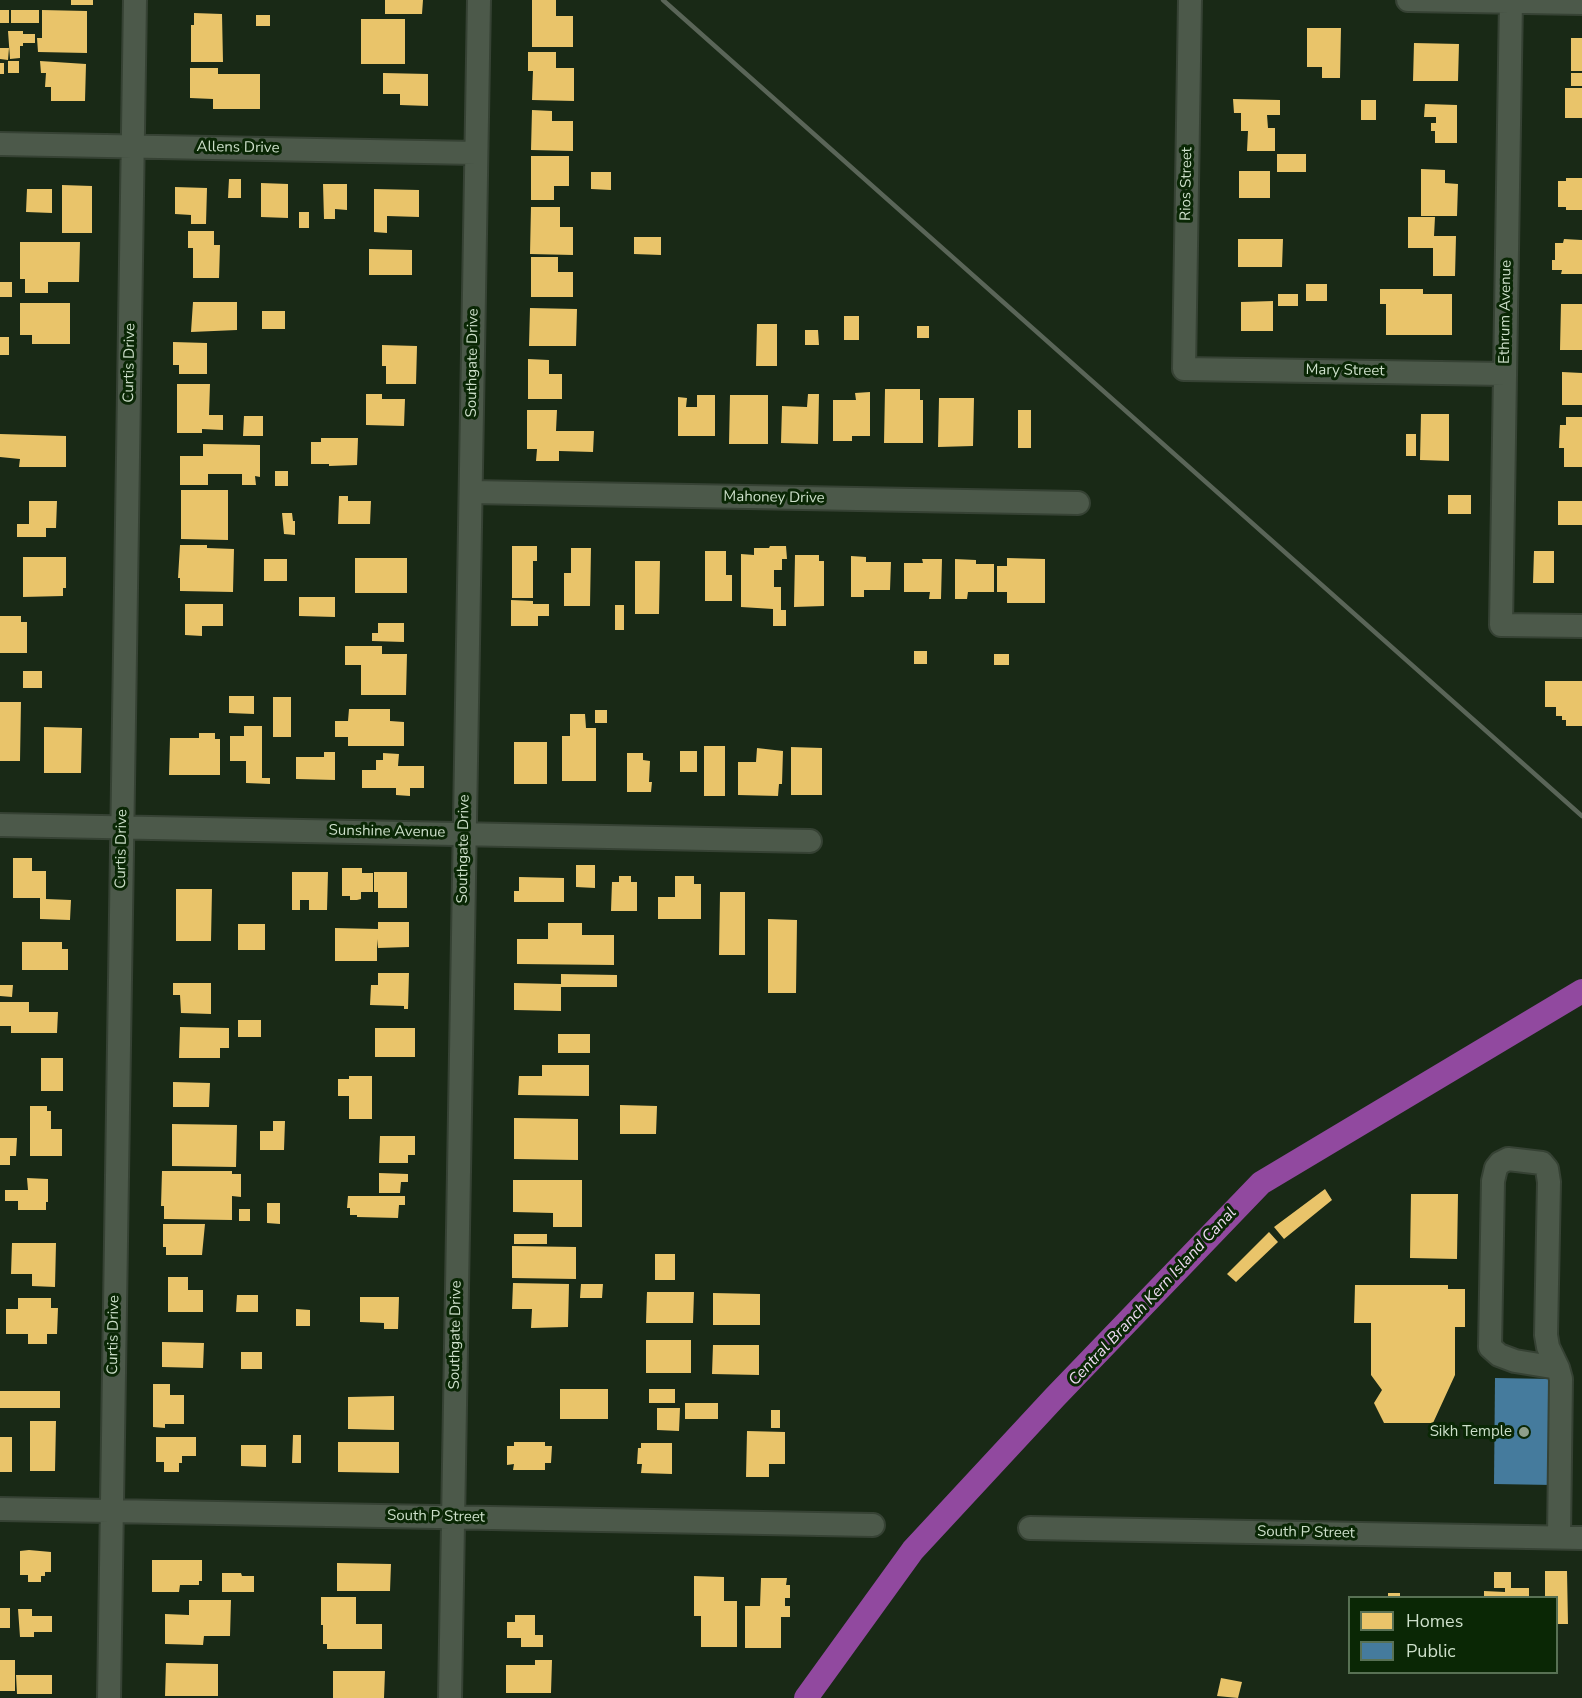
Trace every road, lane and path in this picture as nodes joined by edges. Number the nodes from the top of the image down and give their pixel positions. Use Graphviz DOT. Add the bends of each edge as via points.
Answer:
graph roads {
  1 [pos="135,0"];
  2 [pos="479,0"];
  3 [pos="1190,0"];
  4 [pos="1408,0"];
  5 [pos="1511,1"];
  6 [pos="1582,3"];
  7 [pos="0,144"];
  8 [pos="133,146"];
  9 [pos="476,153"];
  10 [pos="1184,369"];
  11 [pos="1505,374"];
  12 [pos="471,492"];
  13 [pos="1078,503"];
  14 [pos="1582,626"];
  15 [pos="0,825"];
  16 [pos="122,827"];
  17 [pos="465,833"];
  18 [pos="810,840"];
  19 [pos="1558,1368"];
  20 [pos="0,1509"];
  21 [pos="111,1511"];
  22 [pos="453,1517"];
  23 [pos="873,1525"];
  24 [pos="1030,1528"];
  25 [pos="1559,1537"];
  26 [pos="1582,1538"];
  27 [pos="109,1698"];
  28 [pos="450,1698"];
  1 -- 8 [label="street, Curtis Drive"];
  2 -- 9 [label="street, Southgate Drive"];
  3 -- 10 [label="street, Rios Street"];
  4 -- 5 [label="street"];
  5 -- 6 [label="street"];
  5 -- 11 [label="street, Ethrum Avenue"];
  7 -- 8 [label="street, Allens Drive"];
  8 -- 9 [label="street, Allens Drive"];
  8 -- 16 [label="street, Curtis Drive"];
  9 -- 12 [label="street, Southgate Drive"];
  10 -- 11 [label="street, Mary Street"];
  11 -- 14 [label="street, Ethrum Avenue" via="1501,625"];
  12 -- 13 [label="street, Mahoney Drive"];
  12 -- 17 [label="street, Southgate Drive"];
  15 -- 16 [label="street, Sunshine Avenue"];
  16 -- 17 [label="street, Sunshine Avenue"];
  16 -- 21 [label="street, Curtis Drive"];
  17 -- 18 [label="street, Sunshine Avenue"];
  17 -- 22 [label="street, Southgate Drive"];
  19 -- 19 [label="street" via="1546,1335 1547,1169 1542,1163 1508,1159 1496,1168 1492,1180 1490,1347 1498,1355 1515,1361"];
  19 -- 25 [label="street" via="1562,1398"];
  20 -- 21 [label="street, South P Street"];
  21 -- 22 [label="street, South P Street"];
  21 -- 27 [label="street, Curtis Drive"];
  22 -- 23 [label="street, South P Street"];
  22 -- 28 [label="street, Southgate Drive"];
  24 -- 25 [label="street, South P Street"];
  25 -- 26 [label="street, South P Street"];
}
